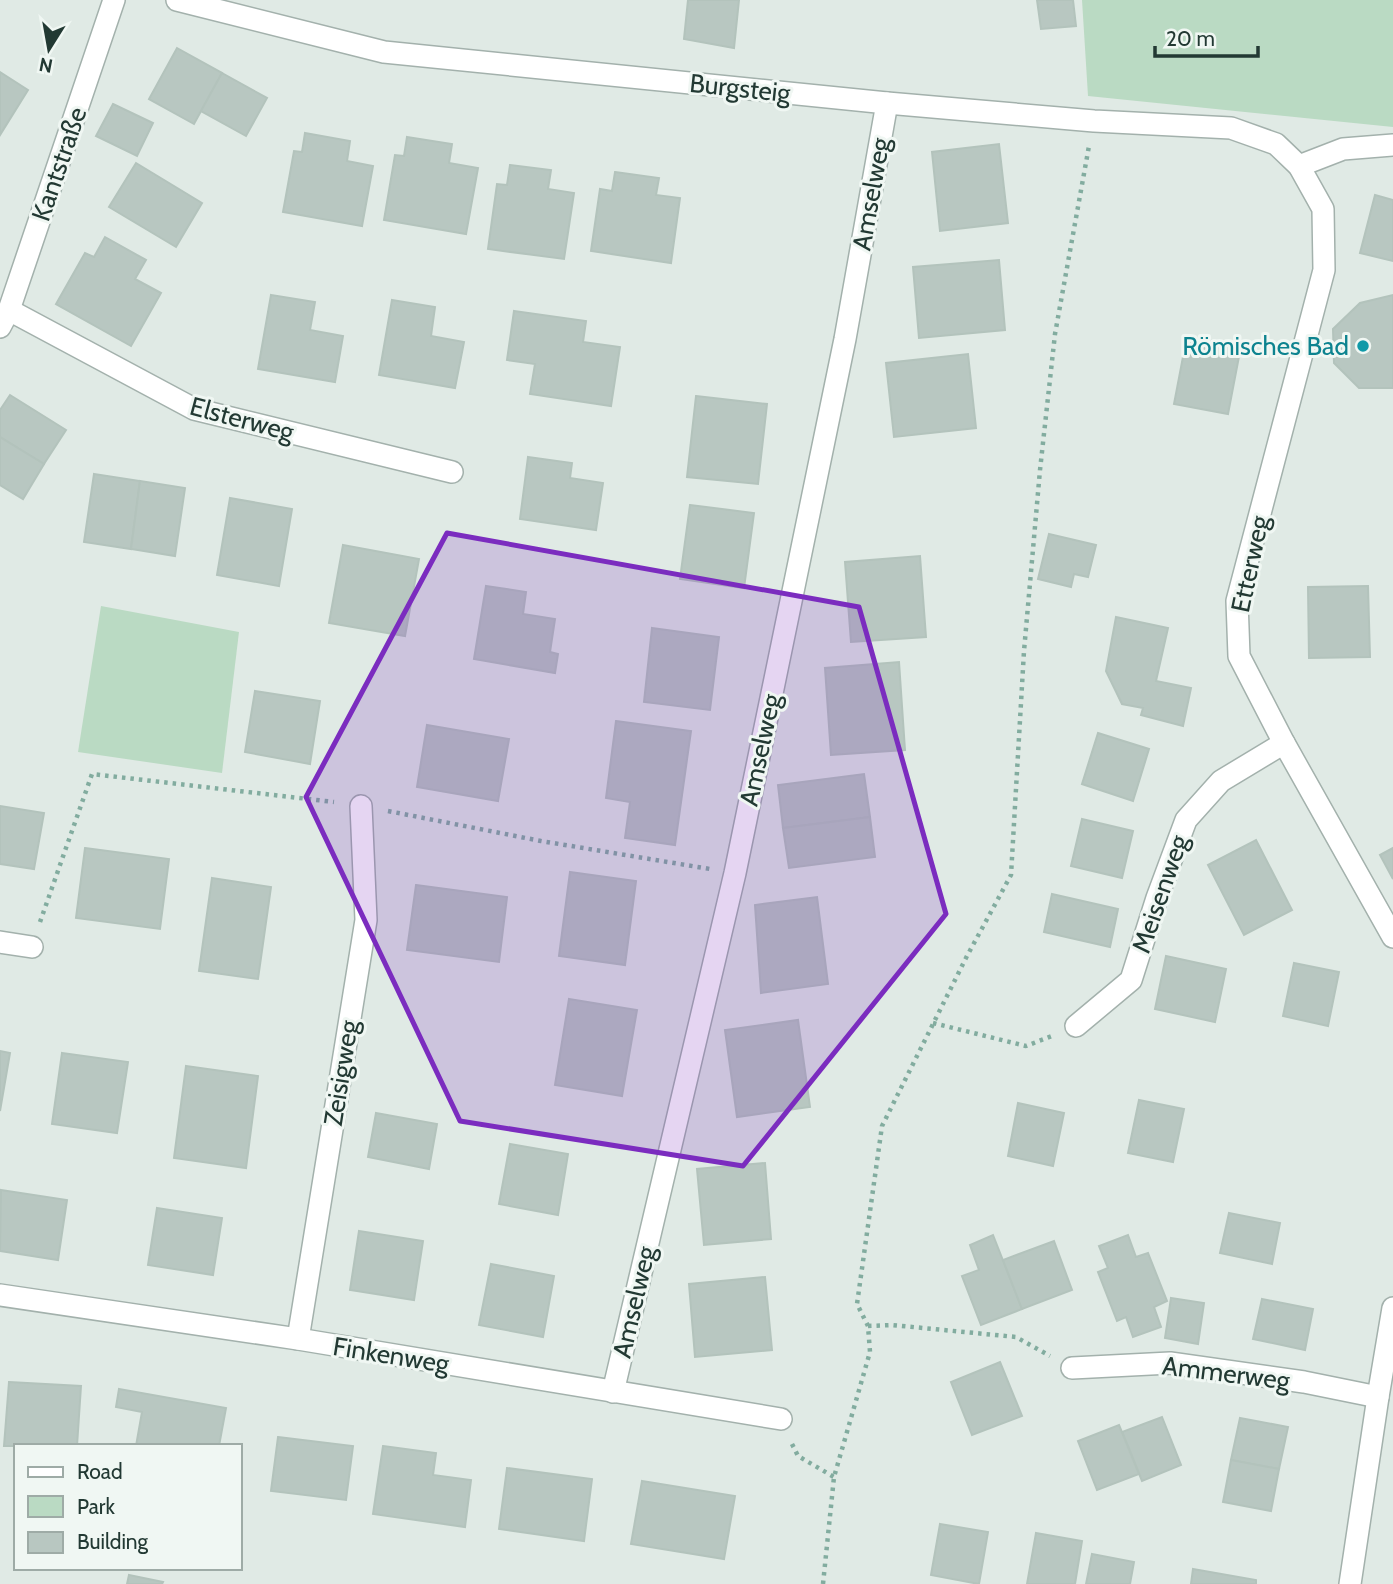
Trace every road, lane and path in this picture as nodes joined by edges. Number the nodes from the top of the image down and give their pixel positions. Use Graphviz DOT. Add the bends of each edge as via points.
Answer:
graph roads {
  1 [pos="114,0"];
  2 [pos="177,0"];
  3 [pos="887,103"];
  4 [pos="1094,121"];
  5 [pos="1393,145"];
  6 [pos="1299,166"];
  7 [pos="5,318"];
  8 [pos="452,472"];
  9 [pos="1284,743"];
  10 [pos="362,806"];
  11 [pos="1393,937"];
  12 [pos="0,942"];
  13 [pos="32,947"];
  14 [pos="933,1023"];
  15 [pos="1076,1026"];
  16 [pos="0,1295"];
  17 [pos="1393,1308"];
  18 [pos="868,1326"];
  19 [pos="298,1339"];
  20 [pos="1072,1368"];
  21 [pos="613,1392"];
  22 [pos="1378,1396"];
  23 [pos="781,1419"];
  24 [pos="834,1477"];
  25 [pos="823,1584"];
  26 [pos="1350,1584"];
  1 -- 7 [label="street, Kantstraße"];
  2 -- 3 [label="street, Burgsteig" via="384,52"];
  3 -- 4 [label="street, Burgsteig"];
  3 -- 21 [label="street, Amselweg" via="845,339 735,873"];
  4 -- 6 [label="street, Burgsteig" via="1231,128 1276,144"];
  4 -- 14 [label="path" via="1055,334 1040,470 1011,875"];
  5 -- 6 [label="street" via="1343,149"];
  6 -- 9 [label="street, Etterweg" via="1323,209 1324,270 1237,601 1238,656"];
  7 -- 8 [label="street, Elsterweg" via="194,410"];
  9 -- 11 [label="street, Etterweg"];
  9 -- 15 [label="street, Meisenweg" via="1221,781 1186,820 1131,980"];
  10 -- 19 [label="street, Zeisigweg" via="366,920"];
  12 -- 13 [label="street"];
  14 -- 15 [label="path" via="1026,1046"];
  14 -- 18 [label="path" via="882,1126 857,1304"];
  16 -- 19 [label="street, Finkenweg"];
  17 -- 22 [label="street"];
  18 -- 20 [label="path" via="1016,1337"];
  18 -- 24 [label="path" via="870,1352"];
  19 -- 21 [label="street, Finkenweg"];
  20 -- 22 [label="street, Ammerweg" via="1170,1363"];
  21 -- 23 [label="street, Finkenweg"];
  22 -- 26 [label="street"];
  23 -- 24 [label="path" via="798,1456"];
  24 -- 25 [label="path"];
}
